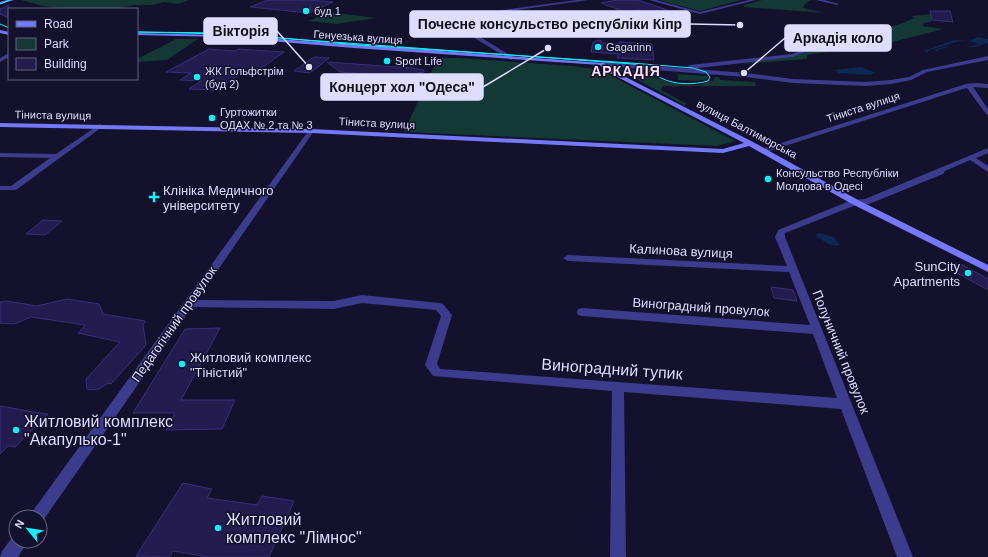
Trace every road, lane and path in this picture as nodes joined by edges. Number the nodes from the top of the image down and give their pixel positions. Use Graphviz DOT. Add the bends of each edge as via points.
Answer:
graph roads {
  1 [pos="12,0"];
  2 [pos="586,0"];
  3 [pos="650,0"];
  4 [pos="754,0"];
  5 [pos="818,0"];
  6 [pos="0,3"];
  7 [pos="838,4"];
  8 [pos="138,34"];
  9 [pos="845,35"];
  10 [pos="512,58"];
  11 [pos="988,58"];
  12 [pos="602,64"];
  13 [pos="690,70"];
  14 [pos="968,85"];
  15 [pos="988,86"];
  16 [pos="988,113"];
  17 [pos="0,125"];
  18 [pos="100,126"];
  19 [pos="311,131"];
  20 [pos="751,143"];
  21 [pos="763,150"];
  22 [pos="988,150"];
  23 [pos="0,155"];
  24 [pos="58,156"];
  25 [pos="970,157"];
  26 [pos="988,170"];
  27 [pos="0,188"];
  28 [pos="856,202"];
  29 [pos="568,258"];
  30 [pos="793,269"];
  31 [pos="988,269"];
  32 [pos="188,303"];
  33 [pos="582,312"];
  34 [pos="818,330"];
  35 [pos="618,386"];
  36 [pos="846,404"];
  37 [pos="43,509"];
  38 [pos="618,557"];
  39 [pos="905,557"];
  1 -- 6 [label="main road"];
  2 -- 10 [label="street" via="488,13 459,25"];
  3 -- 4 [label="street" via="700,13"];
  5 -- 7 [label="street"];
  8 -- 10 [label="main road, Генуезька вулиця" via="222,36"];
  9 -- 13 [label="street" via="793,55 695,66"];
  10 -- 12 [label="main road, Генуезька вулиця"];
  11 -- 13 [label="street, Генуезька вулиця" via="942,66 911,78 879,84 800,82"];
  12 -- 13 [label="street, Генуезька вулиця"];
  12 -- 20 [label="main road, вулиця Балтиморська" via="606,69"];
  14 -- 15 [label="street"];
  14 -- 16 [label="street"];
  14 -- 21 [label="street, Тіниста вулиця"];
  17 -- 18 [label="main road, Тіниста вулиця"];
  18 -- 19 [label="main road, Тіниста вулиця"];
  18 -- 24 [label="street"];
  19 -- 20 [label="main road, Тіниста вулиця" via="723,151"];
  19 -- 32 [label="street, Педагогічний провулок"];
  20 -- 21 [label="main road, вулиця Балтиморська"];
  21 -- 28 [label="main road, вулиця Балтиморська"];
  22 -- 25 [label="street"];
  23 -- 24 [label="street"];
  24 -- 27 [label="street" via="13,188"];
  25 -- 26 [label="street"];
  25 -- 28 [label="street" via="866,202"];
  28 -- 30 [label="street, Полуничний провулок" via="781,232 780,237"];
  28 -- 31 [label="main road, вулиця Балтиморська"];
  29 -- 30 [label="street, Калинова вулиця"];
  30 -- 34 [label="street, Полуничний провулок"];
  32 -- 35 [label="street, Виноградний тупик" via="320,305 362,300 439,307 447,315 431,365 437,373"];
  32 -- 37 [label="street, Педагогічний провулок"];
  33 -- 34 [label="street, Виноградний провулок"];
  34 -- 36 [label="street, Полуничний провулок"];
  35 -- 36 [label="street, Виноградний тупик"];
  35 -- 38 [label="street"];
  36 -- 39 [label="street, Полуничний провулок"];
}
